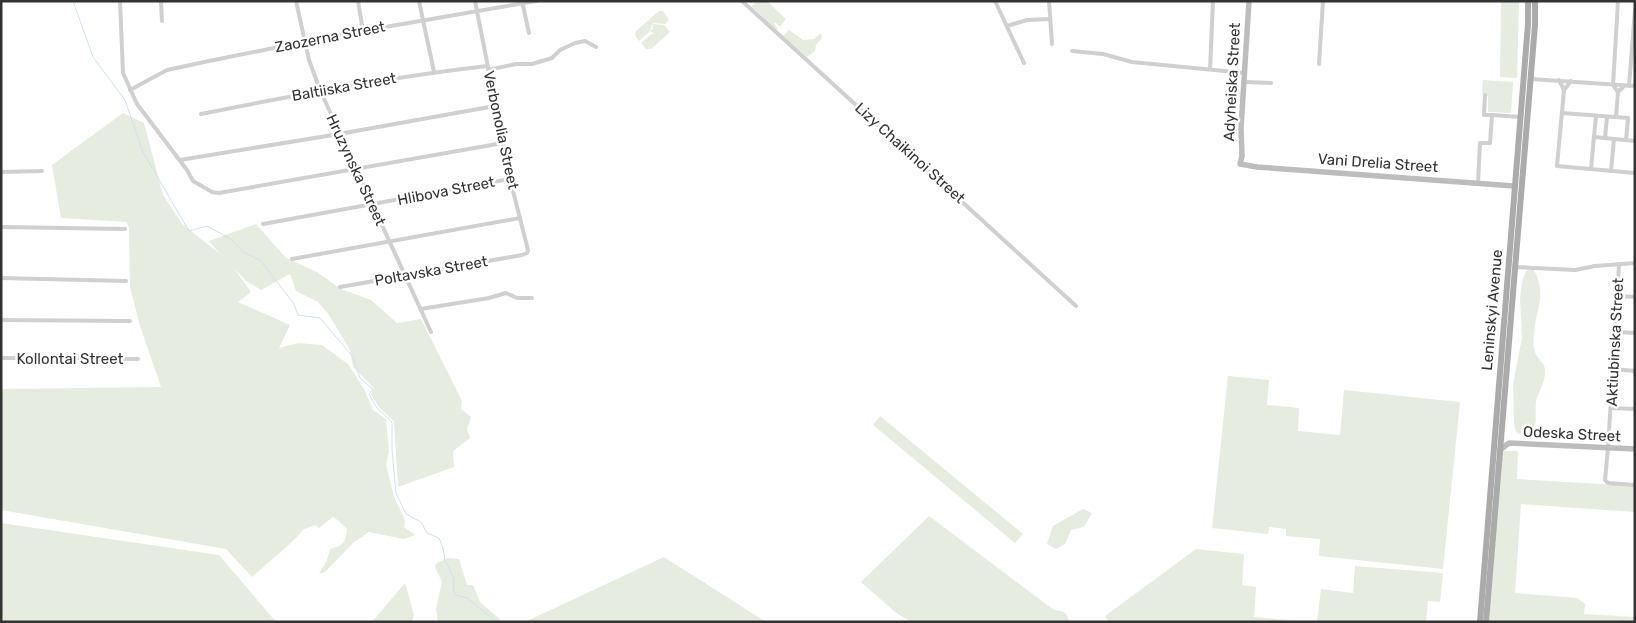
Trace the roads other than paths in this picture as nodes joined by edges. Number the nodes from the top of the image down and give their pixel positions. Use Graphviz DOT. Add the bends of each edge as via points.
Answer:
graph roads {
  1 [pos="120,1"];
  2 [pos="161,1"];
  3 [pos="296,1"];
  4 [pos="358,1"];
  5 [pos="419,1"];
  6 [pos="475,1"];
  7 [pos="536,1"];
  8 [pos="742,1"];
  9 [pos="995,1"];
  10 [pos="1049,1"];
  11 [pos="1213,1"];
  12 [pos="1249,1"];
  13 [pos="1323,1"];
  14 [pos="1528,1"];
  15 [pos="1535,1"];
  16 [pos="1618,1"];
  17 [pos="522,2"];
  18 [pos="1635,10"];
  19 [pos="476,11"];
  20 [pos="1050,19"];
  21 [pos="162,21"];
  22 [pos="422,21"];
  23 [pos="1007,26"];
  24 [pos="363,31"];
  25 [pos="529,33"];
  26 [pos="304,41"];
  27 [pos="1633,43"];
  28 [pos="1052,44"];
  29 [pos="596,47"];
  30 [pos="1072,51"];
  31 [pos="1024,63"];
  32 [pos="1319,64"];
  33 [pos="487,68"];
  34 [pos="1210,69"];
  35 [pos="434,72"];
  36 [pos="1245,73"];
  37 [pos="1531,79"];
  38 [pos="1559,80"];
  39 [pos="1245,82"];
  40 [pos="1571,82"];
  41 [pos="1271,84"];
  42 [pos="1613,85"];
  43 [pos="1624,86"];
  44 [pos="1630,86"];
  45 [pos="1635,86"];
  46 [pos="130,90"];
  47 [pos="320,90"];
  48 [pos="1564,90"];
  49 [pos="1618,92"];
  50 [pos="1485,95"];
  51 [pos="496,106"];
  52 [pos="1562,113"];
  53 [pos="201,114"];
  54 [pos="1492,115"];
  55 [pos="1596,116"];
  56 [pos="1520,117"];
  57 [pos="1607,117"];
  58 [pos="1616,117"];
  59 [pos="339,134"];
  60 [pos="1594,136"];
  61 [pos="1605,138"];
  62 [pos="1614,139"];
  63 [pos="1626,140"];
  64 [pos="1635,141"];
  65 [pos="503,143"];
  66 [pos="180,160"];
  67 [pos="1516,163"];
  68 [pos="1524,163"];
  69 [pos="1240,164"];
  70 [pos="356,170"];
  71 [pos="1591,170"];
  72 [pos="1611,171"];
  73 [pos="1,172"];
  74 [pos="42,172"];
  75 [pos="1635,173"];
  76 [pos="510,179"];
  77 [pos="1478,183"];
  78 [pos="1514,186"];
  79 [pos="1513,204"];
  80 [pos="372,205"];
  81 [pos="1520,205"];
  82 [pos="520,218"];
  83 [pos="263,224"];
  84 [pos="1,227"];
  85 [pos="125,229"];
  86 [pos="390,241"];
  87 [pos="522,255"];
  88 [pos="292,259"];
  89 [pos="1635,263"];
  90 [pos="1620,264"];
  91 [pos="1515,267"];
  92 [pos="406,276"];
  93 [pos="1,278"];
  94 [pos="126,281"];
  95 [pos="340,287"];
  96 [pos="1618,296"];
  97 [pos="1635,297"];
  98 [pos="532,298"];
  99 [pos="1076,306"];
  100 [pos="421,309"];
  101 [pos="1,320"];
  102 [pos="130,321"];
  103 [pos="431,332"];
  104 [pos="1616,332"];
  105 [pos="1635,333"];
  106 [pos="1,358"];
  107 [pos="138,359"];
  108 [pos="1613,369"];
  109 [pos="1635,371"];
  110 [pos="1500,408"];
  111 [pos="1611,408"];
  112 [pos="1635,409"];
  113 [pos="1501,435"];
  114 [pos="1509,443"];
  115 [pos="1608,448"];
  116 [pos="1635,449"];
  117 [pos="1500,450"];
  118 [pos="1635,485"];
  119 [pos="1480,622"];
  120 [pos="1486,622"];
  1 -- 46 [label="street" via="123,72"];
  2 -- 21 [label="street"];
  3 -- 26 [label="street, Hruzynska Street"];
  4 -- 24 [label="street"];
  5 -- 22 [label="street"];
  6 -- 19 [label="street, Verbonolia Street"];
  7 -- 17 [label="street, Zaozerna Street"];
  8 -- 99 [label="street, Lizy Chaikinoi Street"];
  9 -- 23 [label="street"];
  10 -- 20 [label="street"];
  11 -- 34 [label="street"];
  12 -- 36 [label="street, Adyheiska Street"];
  13 -- 32 [label="street"];
  14 -- 56 [label="main road, Leninskyi Avenue"];
  15 -- 37 [label="main road, Leninskyi Avenue"];
  16 -- 42 [label="street"];
  17 -- 19 [label="street, Zaozerna Street"];
  17 -- 25 [label="street"];
  18 -- 27 [label="street"];
  19 -- 22 [label="street, Zaozerna Street"];
  19 -- 33 [label="street, Verbonolia Street"];
  20 -- 23 [label="street" via="1027,20"];
  20 -- 28 [label="street"];
  22 -- 24 [label="street, Zaozerna Street"];
  22 -- 35 [label="street"];
  23 -- 31 [label="street"];
  24 -- 26 [label="street, Zaozerna Street"];
  26 -- 46 [label="street, Zaozerna Street" via="167,70"];
  26 -- 47 [label="street, Hruzynska Street"];
  27 -- 44 [label="street"];
  29 -- 33 [label="street, Baltiiska Street" via="585,41 532,64"];
  30 -- 34 [label="street" via="1170,67"];
  33 -- 35 [label="street, Baltiiska Street"];
  33 -- 51 [label="street, Verbonolia Street"];
  34 -- 36 [label="street"];
  35 -- 47 [label="street, Baltiiska Street"];
  36 -- 39 [label="street, Adyheiska Street"];
  37 -- 38 [label="street"];
  37 -- 68 [label="main road, Leninskyi Avenue"];
  38 -- 40 [label="street"];
  38 -- 48 [label="street"];
  39 -- 41 [label="street"];
  39 -- 69 [label="street, Adyheiska Street"];
  40 -- 42 [label="street"];
  40 -- 48 [label="street"];
  42 -- 43 [label="street"];
  42 -- 49 [label="street"];
  43 -- 44 [label="street"];
  43 -- 49 [label="street"];
  44 -- 45 [label="street"];
  46 -- 66 [label="street"];
  47 -- 53 [label="street, Baltiiska Street"];
  47 -- 59 [label="street, Hruzynska Street"];
  48 -- 52 [label="street"];
  49 -- 58 [label="street"];
  50 -- 54 [label="street" via="1484,115"];
  51 -- 59 [label="street"];
  51 -- 65 [label="street, Verbonolia Street"];
  52 -- 55 [label="street"];
  52 -- 71 [label="street" via="1558,166"];
  54 -- 56 [label="street"];
  54 -- 77 [label="street" via="1490,143 1480,143"];
  55 -- 57 [label="street"];
  55 -- 60 [label="street"];
  56 -- 67 [label="main road, Leninskyi Avenue"];
  57 -- 58 [label="street"];
  57 -- 61 [label="street"];
  58 -- 63 [label="street" via="1628,118"];
  59 -- 66 [label="street"];
  59 -- 70 [label="street, Hruzynska Street"];
  60 -- 61 [label="street"];
  60 -- 71 [label="street"];
  61 -- 62 [label="street"];
  62 -- 63 [label="street"];
  62 -- 72 [label="street"];
  63 -- 64 [label="street"];
  65 -- 70 [label="street"];
  65 -- 76 [label="street, Verbonolia Street"];
  66 -- 70 [label="street" via="193,181 219,194"];
  67 -- 68 [label="main road"];
  67 -- 78 [label="main road, Leninskyi Avenue"];
  68 -- 81 [label="main road, Leninskyi Avenue"];
  69 -- 77 [label="street, Vani Drelia Street"];
  70 -- 80 [label="street, Hruzynska Street"];
  71 -- 72 [label="street"];
  72 -- 75 [label="street"];
  73 -- 74 [label="street"];
  76 -- 80 [label="street, Hlibova Street"];
  76 -- 82 [label="street, Verbonolia Street"];
  77 -- 78 [label="street, Vani Drelia Street"];
  78 -- 79 [label="main road, Leninskyi Avenue"];
  79 -- 81 [label="main road"];
  79 -- 110 [label="main road, Leninskyi Avenue"];
  80 -- 83 [label="street, Hlibova Street"];
  80 -- 86 [label="street, Hruzynska Street"];
  81 -- 91 [label="main road, Leninskyi Avenue"];
  82 -- 86 [label="street"];
  82 -- 87 [label="street, Verbonolia Street" via="528,250"];
  84 -- 85 [label="street"];
  86 -- 88 [label="street"];
  86 -- 92 [label="street, Hruzynska Street"];
  87 -- 92 [label="street, Poltavska Street"];
  89 -- 90 [label="street"];
  90 -- 91 [label="street" via="1575,270"];
  90 -- 96 [label="street, Aktiubinska Street"];
  91 -- 110 [label="main road, Leninskyi Avenue"];
  92 -- 95 [label="street, Poltavska Street"];
  92 -- 100 [label="street, Hruzynska Street"];
  93 -- 94 [label="street"];
  96 -- 97 [label="street"];
  96 -- 104 [label="street, Aktiubinska Street"];
  98 -- 100 [label="street" via="517,298 506,293"];
  100 -- 103 [label="street, Hruzynska Street"];
  101 -- 102 [label="street"];
  104 -- 105 [label="street"];
  104 -- 108 [label="street, Aktiubinska Street"];
  106 -- 107 [label="street, Kollontai Street"];
  108 -- 109 [label="street"];
  108 -- 111 [label="street, Aktiubinska Street"];
  110 -- 113 [label="main road, Leninskyi Avenue"];
  110 -- 119 [label="main road, Leninskyi Avenue"];
  111 -- 112 [label="street"];
  111 -- 115 [label="street, Aktiubinska Street"];
  113 -- 114 [label="street, Odeska Street"];
  113 -- 117 [label="main road, Leninskyi Avenue"];
  114 -- 115 [label="street, Odeska Street"];
  114 -- 117 [label="street, Odeska Street"];
  115 -- 116 [label="street, Odeska Street"];
  115 -- 118 [label="street, Aktiubinska Street" via="1605,480"];
  117 -- 120 [label="main road, Leninskyi Avenue"];
}
